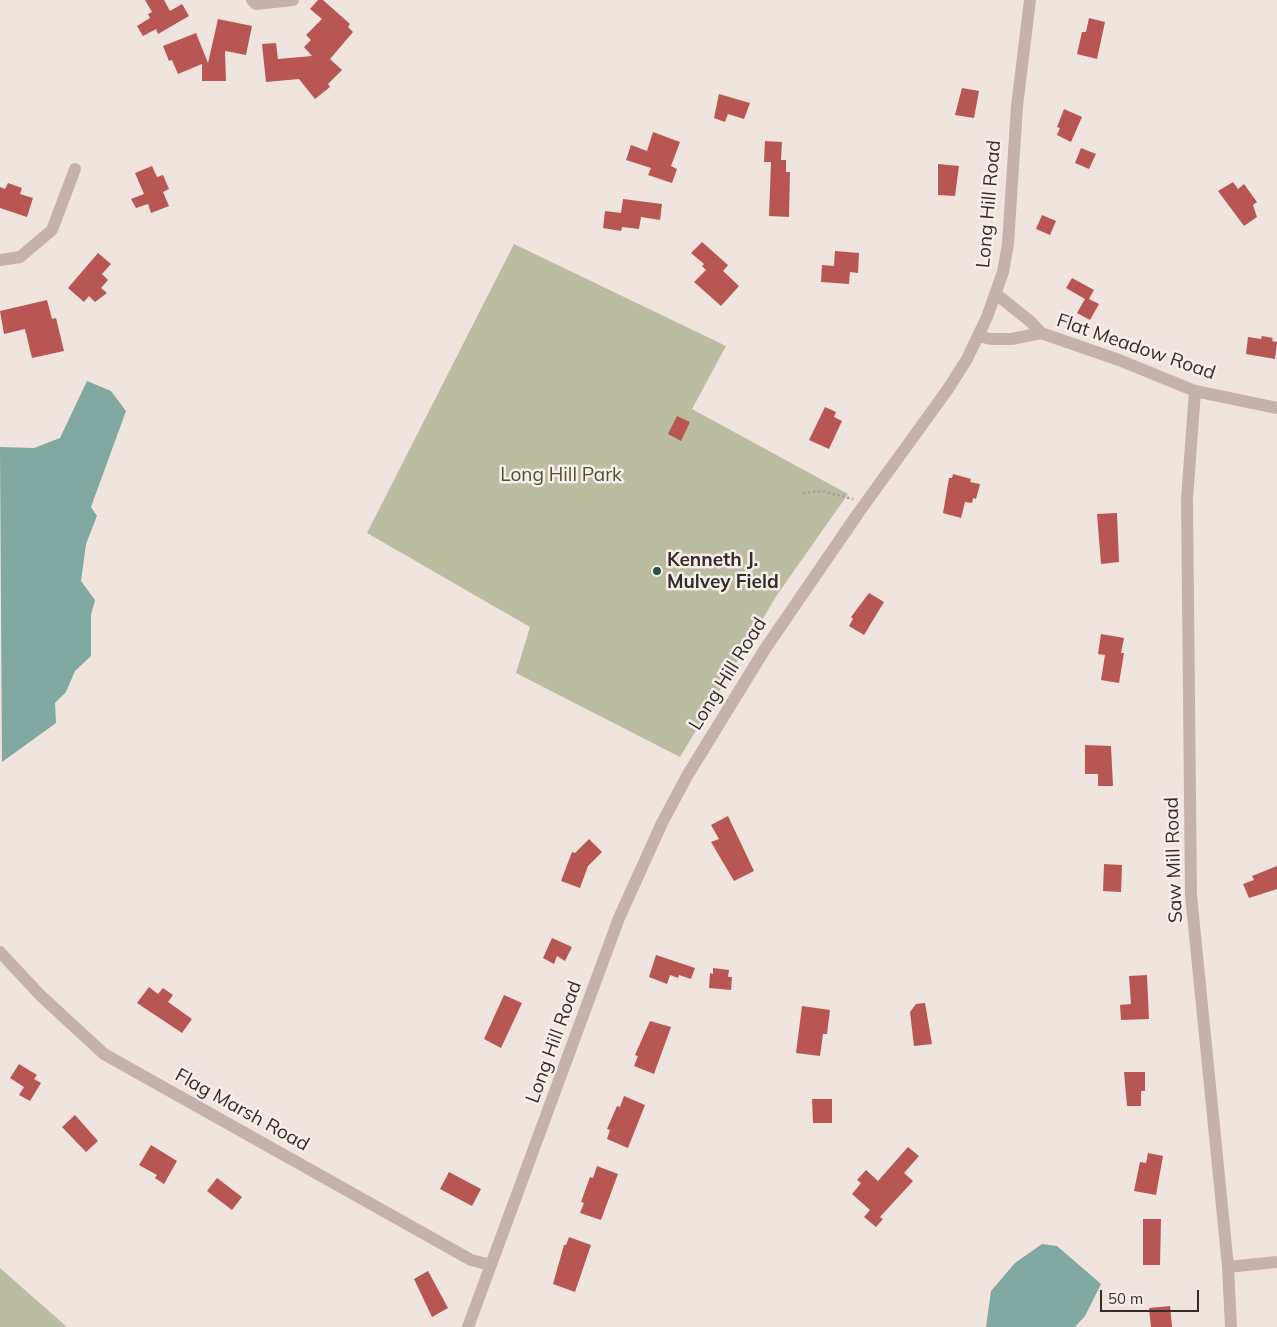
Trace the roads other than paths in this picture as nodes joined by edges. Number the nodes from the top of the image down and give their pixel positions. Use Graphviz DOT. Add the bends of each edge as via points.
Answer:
graph roads {
  1 [pos="252,0"];
  2 [pos="293,0"];
  3 [pos="1030,0"];
  4 [pos="75,169"];
  5 [pos="0,260"];
  6 [pos="996,294"];
  7 [pos="1042,333"];
  8 [pos="978,336"];
  9 [pos="1195,391"];
  10 [pos="1277,408"];
  11 [pos="0,952"];
  12 [pos="1277,1262"];
  13 [pos="491,1265"];
  14 [pos="1228,1267"];
  15 [pos="468,1327"];
  16 [pos="1231,1327"];
  1 -- 2 [label="street" via="256,4"];
  3 -- 6 [label="street, Long Hill Road" via="1017,106 1008,244"];
  4 -- 5 [label="street" via="52,230 20,257"];
  6 -- 7 [label="street, Flat Meadow Road"];
  6 -- 8 [label="street, Long Hill Road"];
  7 -- 8 [label="street, Flat Meadow Road" via="1012,339"];
  7 -- 9 [label="street, Flat Meadow Road"];
  8 -- 13 [label="street, Long Hill Road" via="948,389 765,650 666,815 619,918"];
  9 -- 10 [label="street, Flat Meadow Road"];
  9 -- 14 [label="street, Saw Mill Road" via="1187,500 1191,895"];
  11 -- 13 [label="street, Flag Marsh Road" via="104,1054 471,1260"];
  12 -- 14 [label="street"];
  13 -- 15 [label="street, Long Hill Road"];
  14 -- 16 [label="street, Saw Mill Road"];
}
